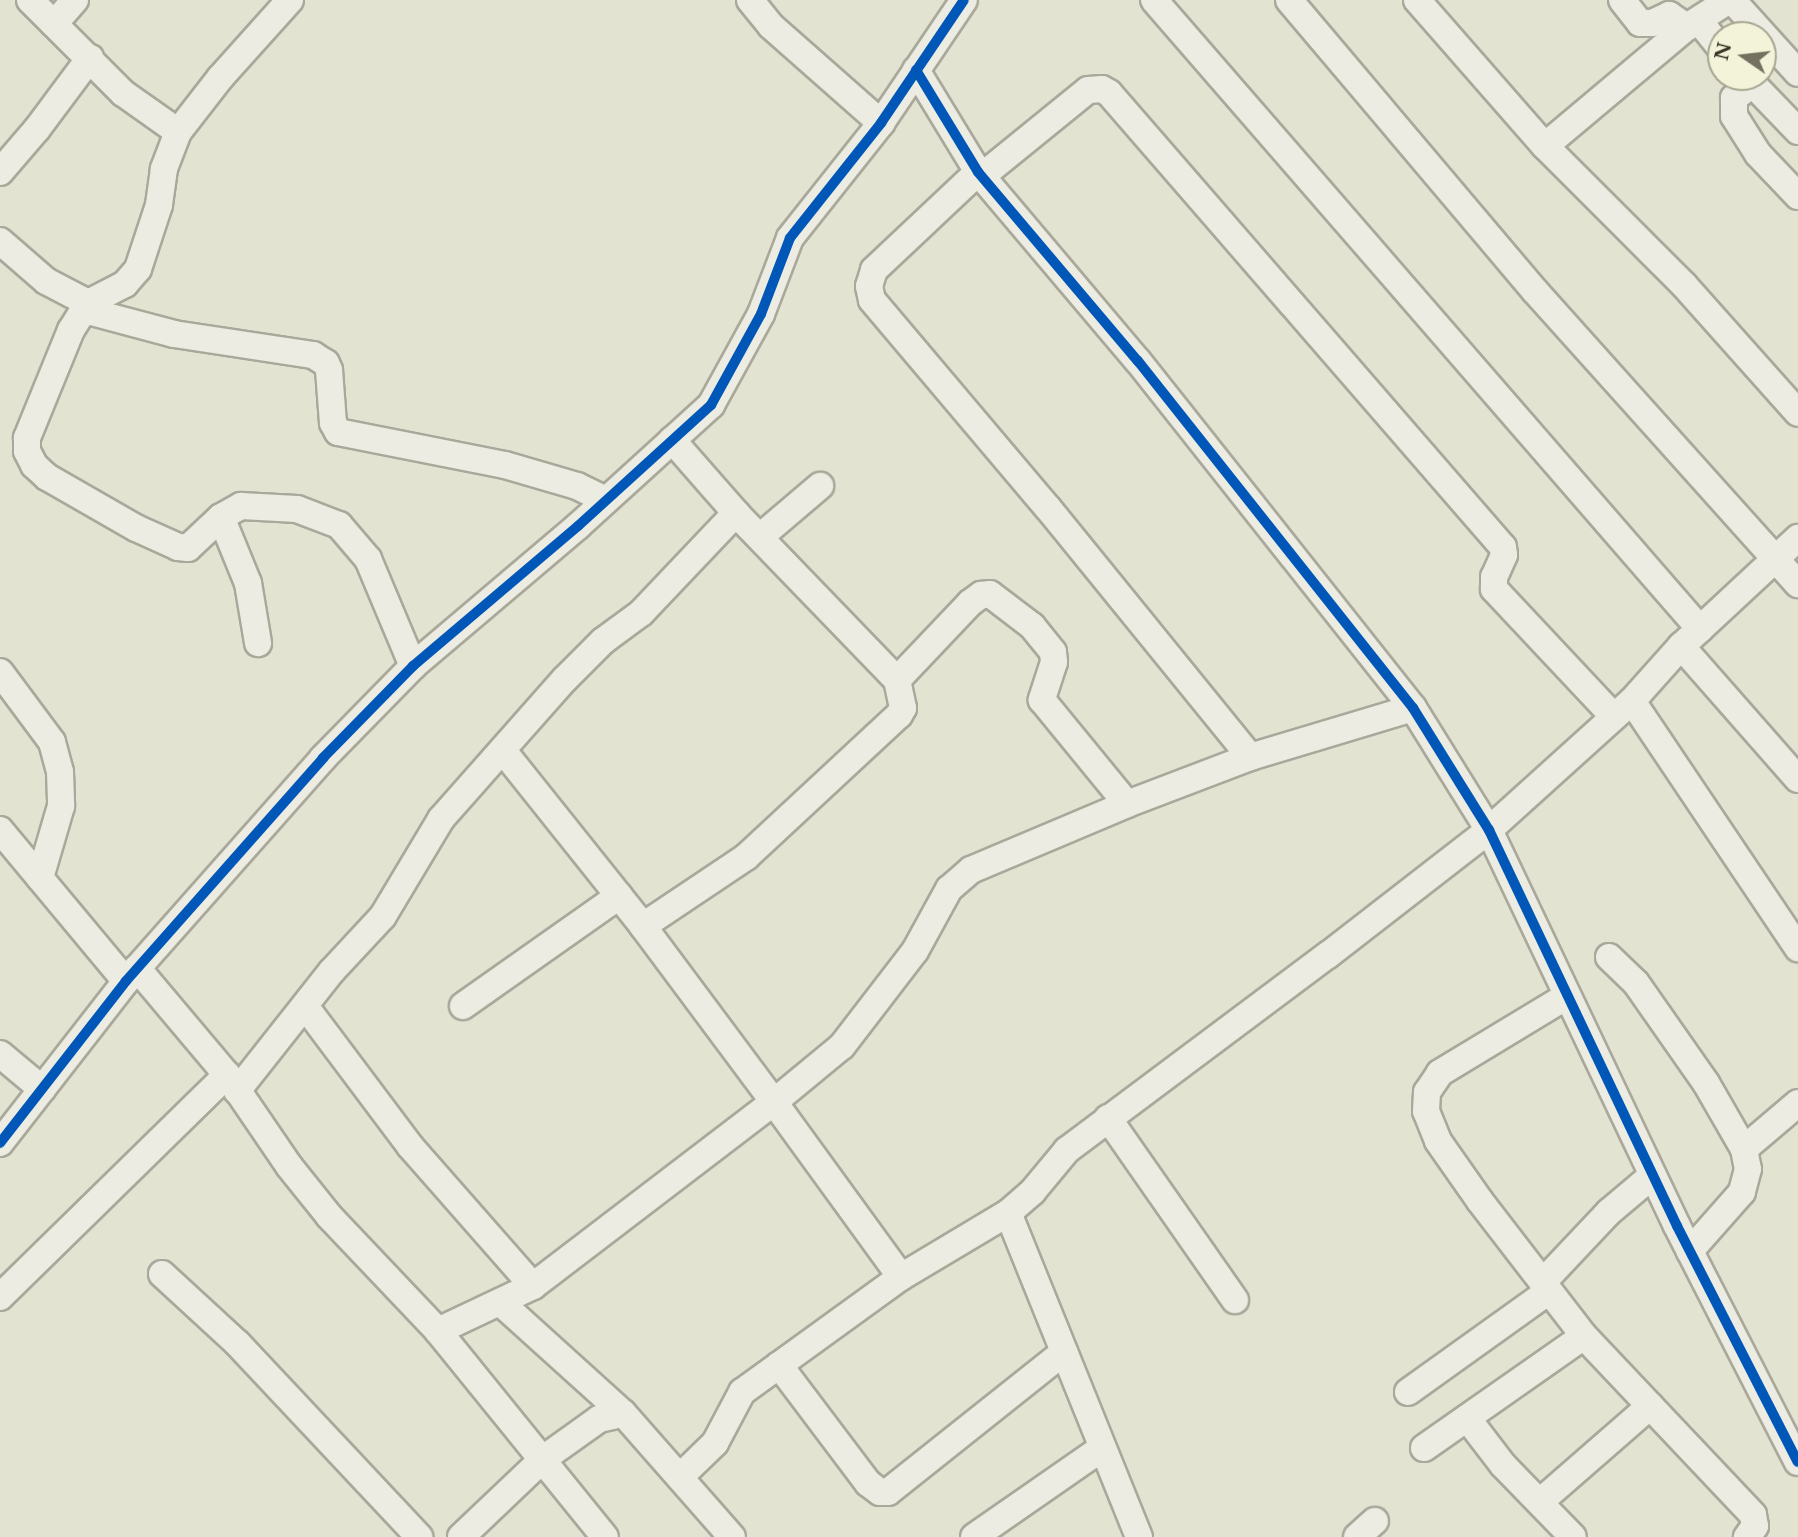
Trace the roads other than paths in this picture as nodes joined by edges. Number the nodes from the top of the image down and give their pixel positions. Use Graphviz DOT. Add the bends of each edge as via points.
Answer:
graph roads {
  1 [pos="30,0"];
  2 [pos="75,0"];
  3 [pos="290,0"];
  4 [pos="750,0"];
  5 [pos="964,0"];
  6 [pos="1154,0"];
  7 [pos="1289,0"];
  8 [pos="1417,0"];
  9 [pos="1622,0"];
  10 [pos="1730,0"];
  11 [pos="54,24"];
  12 [pos="1693,24"];
  13 [pos="1707,36"];
  14 [pos="90,58"];
  15 [pos="916,70"];
  16 [pos="1798,73"];
  17 [pos="1740,91"];
  18 [pos="1760,91"];
  19 [pos="881,123"];
  20 [pos="1798,131"];
  21 [pos="178,132"];
  22 [pos="1545,146"];
  23 [pos="0,172"];
  24 [pos="980,174"];
  25 [pos="1798,196"];
  26 [pos="0,241"];
  27 [pos="86,307"];
  28 [pos="1798,413"];
  29 [pos="672,440"];
  30 [pos="820,486"];
  31 [pos="606,500"];
  32 [pos="736,513"];
  33 [pos="221,517"];
  34 [pos="760,537"];
  35 [pos="1798,538"];
  36 [pos="1775,559"];
  37 [pos="1798,584"];
  38 [pos="1690,637"];
  39 [pos="258,643"];
  40 [pos="413,666"];
  41 [pos="0,672"];
  42 [pos="897,680"];
  43 [pos="1413,708"];
  44 [pos="1623,709"];
  45 [pos="504,752"];
  46 [pos="1250,757"];
  47 [pos="1798,779"];
  48 [pos="1127,804"];
  49 [pos="0,830"];
  50 [pos="1489,830"];
  51 [pos="40,878"];
  52 [pos="619,896"];
  53 [pos="643,926"];
  54 [pos="1798,948"];
  55 [pos="1609,957"];
  56 [pos="132,974"];
  57 [pos="1567,996"];
  58 [pos="305,1006"];
  59 [pos="463,1006"];
  60 [pos="0,1054"];
  61 [pos="232,1083"];
  62 [pos="42,1089"];
  63 [pos="775,1102"];
  64 [pos="1798,1103"];
  65 [pos="1108,1118"];
  66 [pos="0,1143"];
  67 [pos="1744,1149"];
  68 [pos="1653,1175"];
  69 [pos="1008,1213"];
  70 [pos="1690,1251"];
  71 [pos="162,1274"];
  72 [pos="901,1277"];
  73 [pos="533,1286"];
  74 [pos="1546,1286"];
  75 [pos="0,1297"];
  76 [pos="1235,1300"];
  77 [pos="500,1302"];
  78 [pos="438,1331"];
  79 [pos="1584,1336"];
  80 [pos="1064,1352"];
  81 [pos="779,1365"];
  82 [pos="1408,1392"];
  83 [pos="1650,1406"];
  84 [pos="613,1416"];
  85 [pos="1467,1418"];
  86 [pos="1102,1448"];
  87 [pos="1424,1448"];
  88 [pos="543,1458"];
  89 [pos="1798,1462"];
  90 [pos="680,1477"];
  91 [pos="1541,1501"];
  92 [pos="1133,1535"];
  93 [pos="419,1537"];
  94 [pos="461,1537"];
  95 [pos="605,1537"];
  96 [pos="732,1537"];
  97 [pos="974,1537"];
  98 [pos="1573,1537"];
  99 [pos="1746,1537"];
  1 -- 11 [label="street"];
  2 -- 11 [label="street"];
  3 -- 21 [label="street"];
  4 -- 19 [label="street" via="771,26"];
  5 -- 15 [label="street"];
  6 -- 38 [label="street"];
  7 -- 36 [label="street" via="1535,291"];
  8 -- 22 [label="street"];
  9 -- 12 [label="street" via="1640,23 1669,15"];
  10 -- 12 [label="street"];
  10 -- 16 [label="street"];
  11 -- 14 [label="street"];
  12 -- 13 [label="street"];
  12 -- 22 [label="street"];
  14 -- 21 [label="street" via="124,93"];
  14 -- 23 [label="street"];
  15 -- 19 [label="street"];
  15 -- 24 [label="street"];
  17 -- 25 [label="street" via="1734,98 1734,116 1758,155"];
  18 -- 20 [label="street"];
  19 -- 29 [label="street" via="790,238 761,314 711,405"];
  21 -- 27 [label="street" via="138,269 125,284"];
  22 -- 28 [label="street" via="1684,285"];
  24 -- 43 [label="street" via="1138,361"];
  24 -- 44 [label="street" via="1088,90 1109,93 1503,547 1494,589"];
  24 -- 46 [label="street" via="874,270 869,286 872,300"];
  26 -- 27 [label="street" via="46,281"];
  27 -- 31 [label="street" via="174,334 313,355 329,370 333,424 338,432 505,465 577,485"];
  27 -- 33 [label="street" via="71,330 27,438 34,465 136,528 178,547 188,548"];
  29 -- 31 [label="street"];
  29 -- 32 [label="street"];
  30 -- 34 [label="street"];
  31 -- 40 [label="street"];
  32 -- 34 [label="street"];
  32 -- 45 [label="street" via="641,613 603,641 565,679"];
  33 -- 39 [label="street" via="248,583"];
  33 -- 40 [label="street" via="241,506 297,509 339,524 368,559"];
  34 -- 42 [label="street"];
  35 -- 36 [label="street"];
  36 -- 37 [label="street"];
  36 -- 38 [label="street"];
  38 -- 44 [label="street"];
  38 -- 47 [label="street"];
  40 -- 56 [label="street" via="323,758"];
  41 -- 51 [label="street" via="52,741 60,772 61,806"];
  42 -- 48 [label="street" via="970,603 990,594 1032,626 1053,652 1042,700"];
  42 -- 53 [label="street" via="903,708 899,715 746,857"];
  43 -- 46 [label="street"];
  43 -- 50 [label="street"];
  44 -- 50 [label="street"];
  44 -- 54 [label="street"];
  45 -- 52 [label="street"];
  45 -- 58 [label="street" via="441,819 383,916"];
  46 -- 48 [label="street"];
  48 -- 63 [label="street" via="959,878 915,951 842,1046"];
  49 -- 51 [label="street"];
  50 -- 57 [label="street"];
  50 -- 65 [label="street"];
  51 -- 56 [label="street"];
  52 -- 53 [label="street"];
  52 -- 59 [label="street"];
  53 -- 63 [label="street"];
  55 -- 67 [label="street" via="1636,983 1706,1083"];
  56 -- 61 [label="street"];
  56 -- 62 [label="street"];
  57 -- 68 [label="street"];
  57 -- 74 [label="street" via="1440,1073 1427,1092 1426,1111 1438,1141"];
  58 -- 61 [label="street"];
  58 -- 73 [label="street" via="410,1146"];
  60 -- 62 [label="street"];
  61 -- 75 [label="street"];
  61 -- 78 [label="street" via="329,1216"];
  62 -- 66 [label="street"];
  63 -- 72 [label="street"];
  63 -- 73 [label="street"];
  64 -- 67 [label="street"];
  65 -- 69 [label="street" via="1067,1150"];
  65 -- 76 [label="street"];
  67 -- 70 [label="street" via="1748,1169 1742,1192"];
  68 -- 70 [label="street"];
  68 -- 74 [label="street" via="1609,1212"];
  69 -- 72 [label="street"];
  69 -- 80 [label="street"];
  70 -- 89 [label="street"];
  71 -- 93 [label="street" via="238,1344"];
  72 -- 81 [label="street"];
  73 -- 77 [label="street"];
  74 -- 79 [label="street"];
  74 -- 82 [label="street"];
  77 -- 78 [label="street"];
  77 -- 90 [label="street" via="623,1413"];
  78 -- 88 [label="street"];
  79 -- 83 [label="street"];
  79 -- 85 [label="street"];
  80 -- 81 [label="street" via="888,1492 868,1483"];
  80 -- 86 [label="street"];
  81 -- 90 [label="street" via="742,1392 715,1443"];
  83 -- 91 [label="street"];
  83 -- 99 [label="street" via="1753,1515 1755,1526"];
  84 -- 88 [label="street" via="599,1419"];
  85 -- 87 [label="street"];
  85 -- 91 [label="street" via="1503,1465"];
  86 -- 92 [label="street"];
  86 -- 97 [label="street"];
  88 -- 94 [label="street"];
  88 -- 95 [label="street"];
  90 -- 96 [label="street"];
  91 -- 98 [label="street"];
}
